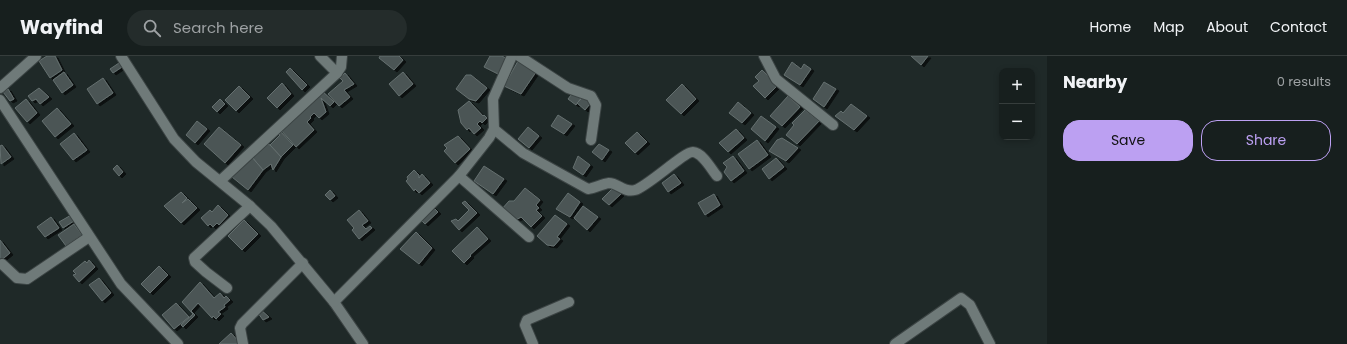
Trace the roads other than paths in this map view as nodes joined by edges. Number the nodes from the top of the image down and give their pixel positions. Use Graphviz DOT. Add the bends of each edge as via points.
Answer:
graph roads {
  1 [pos="36,56"];
  2 [pos="121,56"];
  3 [pos="320,56"];
  4 [pos="342,56"];
  5 [pos="512,56"];
  6 [pos="519,56"];
  7 [pos="764,56"];
  8 [pos="337,73"];
  9 [pos="0,88"];
  10 [pos="0,100"];
  11 [pos="833,124"];
  12 [pos="494,129"];
  13 [pos="591,140"];
  14 [pos="459,176"];
  15 [pos="717,176"];
  16 [pos="220,181"];
  17 [pos="250,206"];
  18 [pos="89,237"];
  19 [pos="529,237"];
  20 [pos="303,263"];
  21 [pos="2,264"];
  22 [pos="227,288"];
  23 [pos="334,302"];
  24 [pos="569,302"];
  25 [pos="178,344"];
  26 [pos="243,344"];
  27 [pos="364,344"];
  28 [pos="533,344"];
  29 [pos="895,344"];
  30 [pos="990,344"];
  1 -- 9 [label="street"];
  2 -- 16 [label="street" via="174,139 196,162"];
  3 -- 8 [label="street"];
  4 -- 8 [label="street" via="341,67"];
  5 -- 12 [label="street" via="493,99"];
  6 -- 13 [label="street" via="568,88 591,96 596,105"];
  7 -- 11 [label="street" via="776,79"];
  8 -- 16 [label="street"];
  10 -- 18 [label="street"];
  12 -- 14 [label="street"];
  12 -- 15 [label="street" via="523,153 588,189 609,183 622,189 635,190 693,152 699,155"];
  14 -- 19 [label="street"];
  14 -- 23 [label="street"];
  16 -- 17 [label="street"];
  17 -- 20 [label="street"];
  17 -- 22 [label="street" via="194,258 195,262"];
  18 -- 21 [label="street" via="27,278 17,278"];
  18 -- 25 [label="street" via="121,284"];
  20 -- 23 [label="street"];
  20 -- 26 [label="street" via="242,324 240,328"];
  23 -- 27 [label="street"];
  24 -- 28 [label="street" via="527,320 525,325"];
  29 -- 30 [label="street" via="962,298 970,305"];
}
